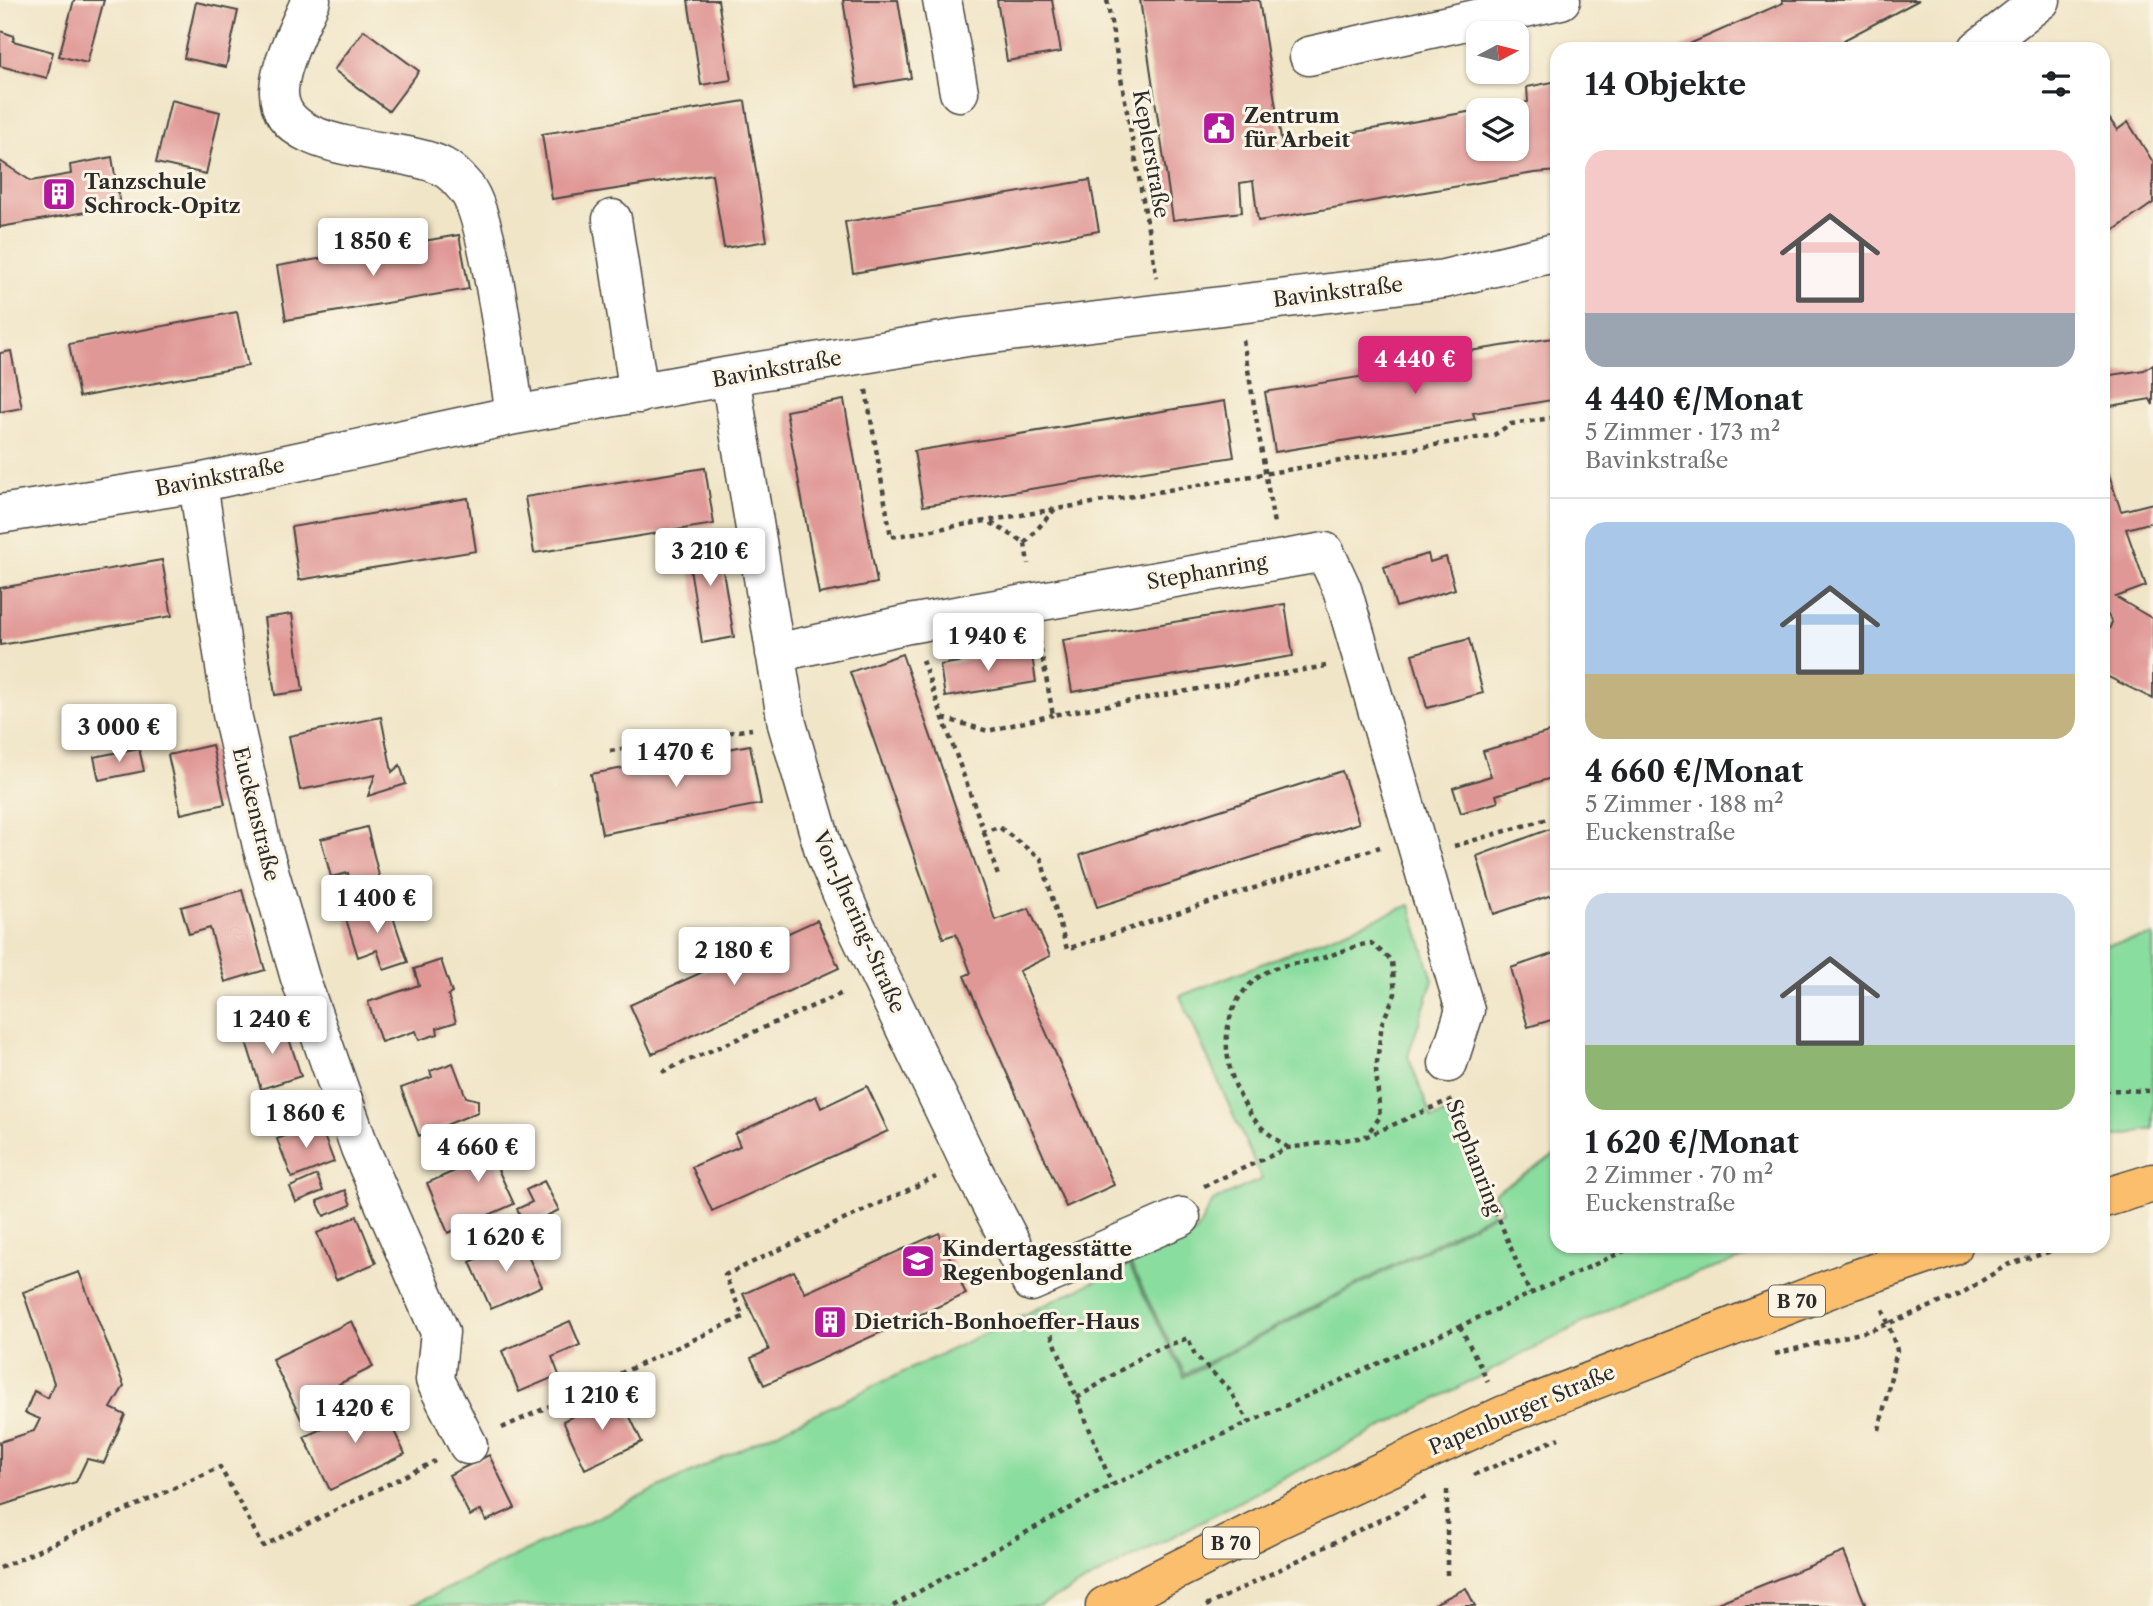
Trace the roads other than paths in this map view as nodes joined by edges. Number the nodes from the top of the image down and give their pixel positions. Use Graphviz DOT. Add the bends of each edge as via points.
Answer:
graph roads {
  1 [pos="311,0"];
  2 [pos="942,0"];
  3 [pos="1561,0"];
  4 [pos="2041,0"];
  5 [pos="1987,42"];
  6 [pos="1309,56"];
  7 [pos="959,92"];
  8 [pos="612,219"];
  9 [pos="1550,254"];
  10 [pos="730,376"];
  11 [pos="639,394"];
  12 [pos="515,415"];
  13 [pos="198,483"];
  14 [pos="0,514"];
  15 [pos="775,653"];
  16 [pos="1448,1082"];
  17 [pos="2153,1183"];
  18 [pos="2110,1196"];
  19 [pos="1181,1217"];
  20 [pos="1931,1253"];
  21 [pos="468,1445"];
  22 [pos="1105,1606"];
  1 -- 12 [label="street" via="279,90 284,113 302,133 444,167 468,190 482,224"];
  2 -- 7 [label="street"];
  3 -- 6 [label="street"];
  4 -- 5 [label="street"];
  8 -- 11 [label="street"];
  9 -- 10 [label="street, Bavinkstraße" via="1444,279 967,337"];
  10 -- 11 [label="street, Bavinkstraße"];
  10 -- 15 [label="street, Von-Jhering-Straße"];
  11 -- 12 [label="street, Bavinkstraße"];
  12 -- 13 [label="street, Bavinkstraße"];
  13 -- 14 [label="street, Bavinkstraße"];
  13 -- 21 [label="street, Euckenstraße" via="232,714 262,846 300,978 360,1148 440,1332 435,1380"];
  15 -- 16 [label="street, Stephanring" via="909,624 1325,552 1342,589 1465,1010"];
  15 -- 19 [label="street, Von-Jhering-Straße" via="787,724 825,853 969,1162 1031,1282"];
  17 -- 18 [label="main road"];
  20 -- 22 [label="main road, Papenburger Straße / B 70" via="1504,1415 1288,1514"];
}
